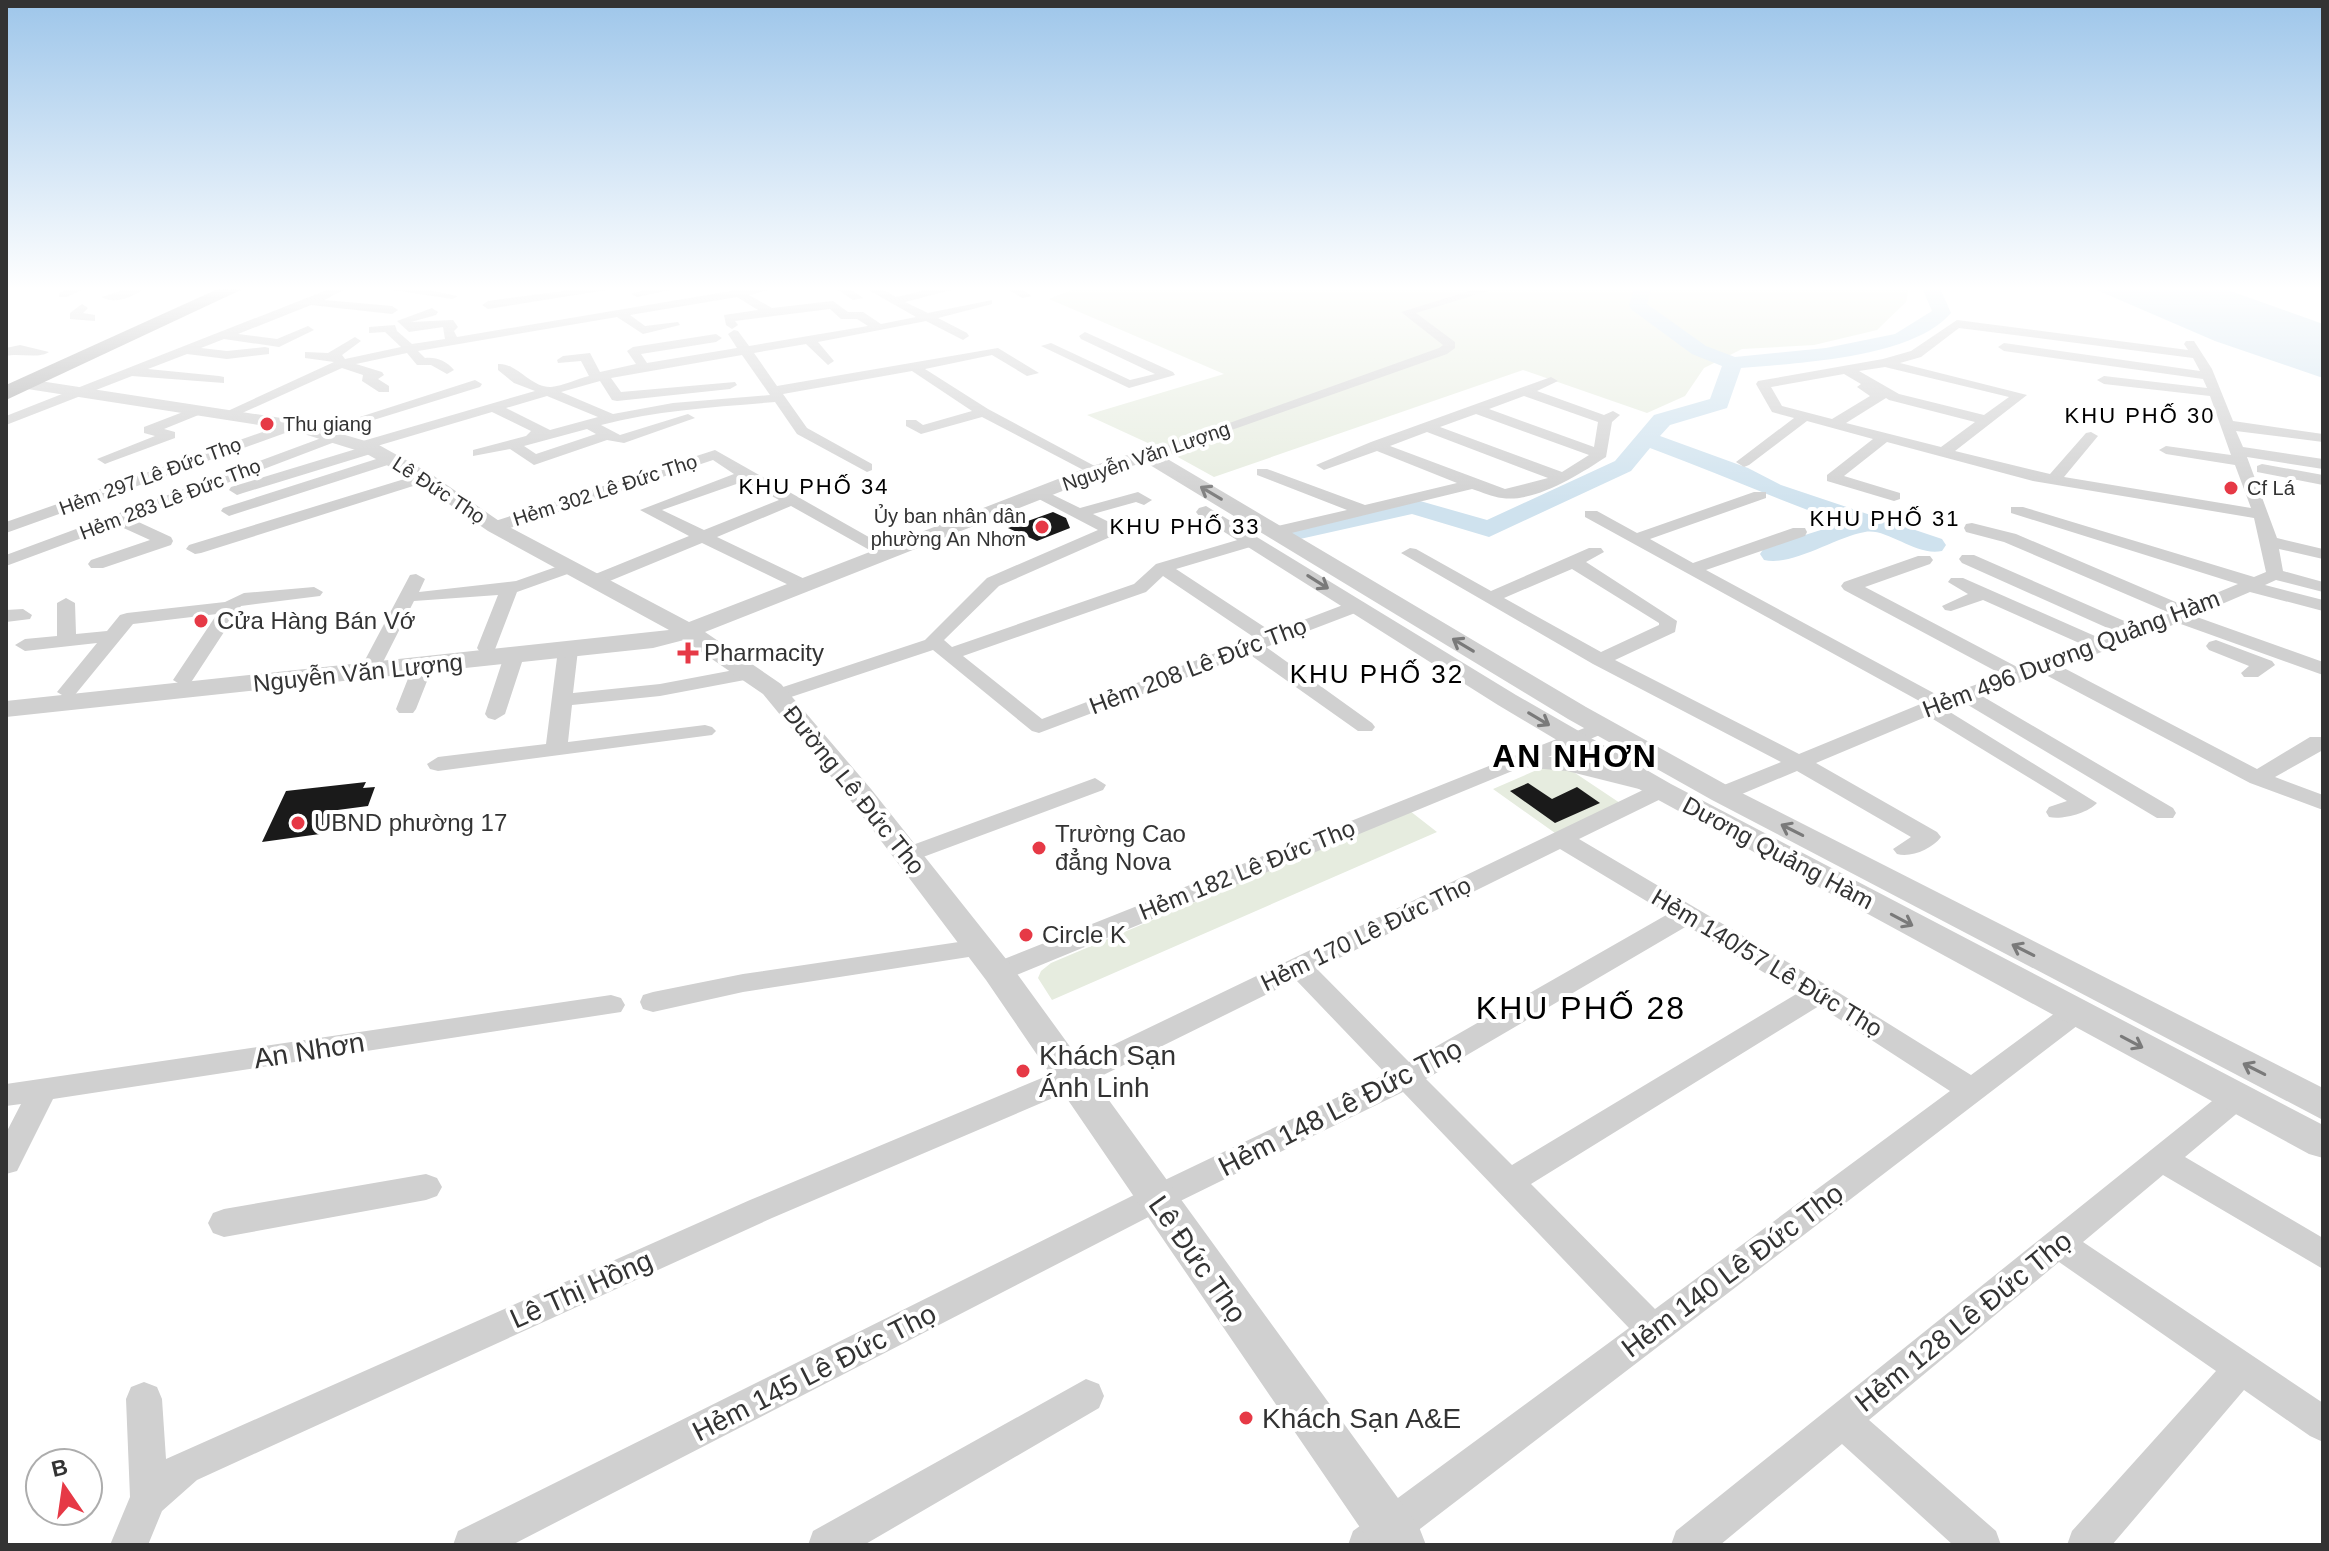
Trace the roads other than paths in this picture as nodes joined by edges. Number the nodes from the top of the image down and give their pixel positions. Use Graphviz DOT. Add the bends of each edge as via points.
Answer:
graph roads {
  1 [pos="69,360"];
  2 [pos="72,360"];
  3 [pos="157,360"];
  4 [pos="336,360"];
  5 [pos="337,360"];
  6 [pos="421,360"];
  7 [pos="588,360"];
  8 [pos="639,360"];
  9 [pos="752,360"];
  10 [pos="947,360"];
  11 [pos="1010,360"];
  12 [pos="1078,360"];
  13 [pos="1137,360"];
  14 [pos="1416,360"];
  15 [pos="1894,360"];
  16 [pos="2098,360"];
  17 [pos="2200,360"];
  18 [pos="680,361"];
  19 [pos="1885,363"];
  20 [pos="530,366"];
  21 [pos="503,367"];
  22 [pos="644,367"];
  23 [pos="914,367"];
  24 [pos="289,370"];
  25 [pos="447,370"];
  26 [pos="1840,370"];
  27 [pos="128,372"];
  28 [pos="1032,373"];
  29 [pos="599,376"];
  30 [pos="2207,376"];
  31 [pos="690,378"];
  32 [pos="219,380"];
  33 [pos="2104,380"];
  34 [pos="523,381"];
  35 [pos="1551,381"];
  36 [pos="16,385"];
  37 [pos="730,385"];
  38 [pos="291,386"];
  39 [pos="384,389"];
  40 [pos="544,391"];
  41 [pos="1524,391"];
  42 [pos="77,392"];
  43 [pos="6,393"];
  44 [pos="2215,393"];
  45 [pos="776,394"];
  46 [pos="1887,396"];
  47 [pos="510,401"];
  48 [pos="738,402"];
  49 [pos="492,407"];
  50 [pos="1476,409"];
  51 [pos="196,411"];
  52 [pos="983,412"];
  53 [pos="226,415"];
  54 [pos="1805,416"];
  55 [pos="612,418"];
  56 [pos="1985,420"];
  57 [pos="6,421"];
  58 [pos="911,423"];
  59 [pos="588,424"];
  60 [pos="1834,424"];
  61 [pos="294,425"];
  62 [pos="2227,425"];
  63 [pos="1427,427"];
  64 [pos="328,434"];
  65 [pos="2091,436"];
  66 [pos="612,438"];
  67 [pos="1883,438"];
  68 [pos="2323,438"];
  69 [pos="512,442"];
  70 [pos="1376,445"];
  71 [pos="367,448"];
  72 [pos="2166,450"];
  73 [pos="478,453"];
  74 [pos="1601,454"];
  75 [pos="1941,454"];
  76 [pos="1147,455"];
  77 [pos="105,459"];
  78 [pos="392,459"];
  79 [pos="2241,459"];
  80 [pos="1125,462"];
  81 [pos="1744,462"];
  82 [pos="2323,464"];
  83 [pos="1324,465"];
  84 [pos="867,467"];
  85 [pos="1096,471"];
  86 [pos="1262,472"];
  87 [pos="294,473"];
  88 [pos="746,475"];
  89 [pos="424,478"];
  90 [pos="1563,478"];
  91 [pos="2054,479"];
  92 [pos="2323,480"];
  93 [pos="313,484"];
  94 [pos="1473,484"];
  95 [pos="237,490"];
  96 [pos="1041,494"];
  97 [pos="1760,495"];
  98 [pos="1894,496"];
  99 [pos="166,500"];
  100 [pos="793,500"];
  101 [pos="1144,500"];
  102 [pos="1360,509"];
  103 [pos="2017,510"];
  104 [pos="229,511"];
  105 [pos="189,512"];
  106 [pos="1079,513"];
  107 [pos="1591,514"];
  108 [pos="2260,514"];
  109 [pos="118,519"];
  110 [pos="495,527"];
  111 [pos="6,528"];
  112 [pos="1972,528"];
  113 [pos="1799,532"];
  114 [pos="706,536"];
  115 [pos="1263,536"];
  116 [pos="1638,538"];
  117 [pos="2268,541"];
  118 [pos="195,549"];
  119 [pos="1595,552"];
  120 [pos="888,553"];
  121 [pos="1410,553"];
  122 [pos="2323,554"];
  123 [pos="1968,559"];
  124 [pos="1924,560"];
  125 [pos="6,561"];
  126 [pos="1573,562"];
  127 [pos="97,564"];
  128 [pos="570,567"];
  129 [pos="1162,568"];
  130 [pos="1694,568"];
  131 [pos="2275,574"];
  132 [pos="594,581"];
  133 [pos="1957,582"];
  134 [pos="2252,584"];
  135 [pos="805,586"];
  136 [pos="510,587"];
  137 [pos="2323,587"];
  138 [pos="314,592"];
  139 [pos="1984,594"];
  140 [pos="1492,597"];
  141 [pos="66,603"];
  142 [pos="1357,606"];
  143 [pos="1951,606"];
  144 [pos="2323,606"];
  145 [pos="228,607"];
  146 [pos="2181,615"];
  147 [pos="2158,625"];
  148 [pos="691,626"];
  149 [pos="2138,634"];
  150 [pos="112,636"];
  151 [pos="67,641"];
  152 [pos="1259,642"];
  153 [pos="25,645"];
  154 [pos="2102,646"];
  155 [pos="487,648"];
  156 [pos="942,649"];
  157 [pos="568,650"];
  158 [pos="514,656"];
  159 [pos="375,660"];
  160 [pos="1600,660"];
  161 [pos="423,666"];
  162 [pos="2044,666"];
  163 [pos="2323,669"];
  164 [pos="750,673"];
  165 [pos="2251,673"];
  166 [pos="2018,675"];
  167 [pos="183,680"];
  168 [pos="67,692"];
  169 [pos="1964,694"];
  170 [pos="778,695"];
  171 [pos="6,698"];
  172 [pos="562,700"];
  173 [pos="1934,706"];
  174 [pos="6,709"];
  175 [pos="406,709"];
  176 [pos="495,714"];
  177 [pos="1365,727"];
  178 [pos="1602,727"];
  179 [pos="705,731"];
  180 [pos="1572,739"];
  181 [pos="2323,744"];
  182 [pos="556,749"];
  183 [pos="1798,762"];
  184 [pos="438,764"];
  185 [pos="1497,768"];
  186 [pos="2258,778"];
  187 [pos="1095,785"];
  188 [pos="1661,790"];
  189 [pos="1722,794"];
  190 [pos="2323,803"];
  191 [pos="2057,812"];
  192 [pos="2165,813"];
  193 [pos="1561,839"];
  194 [pos="1905,849"];
  195 [pos="907,855"];
  196 [pos="1688,914"];
  197 [pos="988,960"];
  198 [pos="1299,967"];
  199 [pos="1819,993"];
  200 [pos="653,1002"];
  201 [pos="611,1005"];
  202 [pos="2076,1012"];
  203 [pos="1407,1077"];
  204 [pos="1071,1078"];
  205 [pos="43,1090"];
  206 [pos="1972,1090"];
  207 [pos="6,1095"];
  208 [pos="2237,1097"];
  209 [pos="2323,1105"];
  210 [pos="2323,1143"];
  211 [pos="2162,1159"];
  212 [pos="6,1162"];
  213 [pos="1508,1183"];
  214 [pos="426,1187"];
  215 [pos="1155,1199"];
  216 [pos="224,1223"];
  217 [pos="2058,1243"];
  218 [pos="2323,1255"];
  219 [pos="1653,1330"];
  220 [pos="2241,1368"];
  221 [pos="1086,1396"];
  222 [pos="144,1399"];
  223 [pos="1842,1420"];
  224 [pos="2323,1424"];
  225 [pos="149,1498"];
  226 [pos="1385,1539"];
  227 [pos="1704,1541"];
  228 [pos="129,1545"];
  229 [pos="472,1545"];
  230 [pos="827,1545"];
  231 [pos="1982,1545"];
  232 [pos="2086,1545"];
  1 -- 36 [label="main road"];
  2 -- 36 [label="main road"];
  3 -- 27 [label="street"];
  4 -- 38 [label="street"];
  5 -- 39 [label="street" via="377,375 367,378"];
  6 -- 25 [label="street"];
  7 -- 29 [label="street"];
  8 -- 22 [label="street"];
  9 -- 45 [label="street"];
  10 -- 23 [label="street"];
  11 -- 28 [label="street"];
  12 -- 13 [label="street" via="1129,384 1168,375"];
  14 -- 76 [label="street, Nguyễn Văn Lượng"];
  15 -- 19 [label="street"];
  16 -- 30 [label="street"];
  17 -- 30 [label="street"];
  18 -- 22 [label="street"];
  18 -- 31 [label="street"];
  19 -- 26 [label="street"];
  19 -- 56 [label="street" via="2020,395"];
  20 -- 34 [label="street" via="537,378"];
  21 -- 34 [label="street"];
  22 -- 29 [label="street"];
  23 -- 45 [label="street"];
  23 -- 52 [label="street"];
  24 -- 38 [label="street" via="272,384"];
  26 -- 46 [label="street"];
  26 -- 54 [label="street" via="1763,384 1777,409"];
  27 -- 32 [label="street"];
  27 -- 42 [label="street"];
  29 -- 37 [label="street" via="617,397"];
  29 -- 40 [label="street"];
  30 -- 44 [label="street"];
  33 -- 44 [label="street"];
  34 -- 40 [label="street"];
  35 -- 41 [label="street"];
  36 -- 42 [label="street, Lê Đức Thọ"];
  36 -- 43 [label="main road"];
  38 -- 53 [label="street"];
  40 -- 47 [label="street"];
  40 -- 55 [label="street"];
  41 -- 50 [label="street"];
  41 -- 74 [label="street" via="1609,417"];
  42 -- 51 [label="street, Lê Đức Thọ"];
  42 -- 57 [label="street"];
  44 -- 62 [label="street"];
  45 -- 48 [label="street"];
  45 -- 84 [label="street" via="802,431"];
  46 -- 56 [label="street"];
  46 -- 60 [label="street"];
  47 -- 49 [label="street"];
  47 -- 64 [label="street, Hẻm 283 Lê Đức Thọ" via="472,379"];
  48 -- 55 [label="street"];
  48 -- 66 [label="street" via="742,408"];
  49 -- 69 [label="street" via="544,432"];
  49 -- 71 [label="street"];
  50 -- 63 [label="street"];
  50 -- 74 [label="street"];
  51 -- 53 [label="street, Lê Đức Thọ"];
  51 -- 77 [label="street" via="149,430 170,435"];
  52 -- 58 [label="street" via="921,430"];
  52 -- 85 [label="street"];
  53 -- 61 [label="street, Lê Đức Thọ"];
  54 -- 60 [label="street"];
  54 -- 81 [label="street"];
  55 -- 59 [label="street"];
  56 -- 75 [label="street"];
  59 -- 66 [label="street"];
  59 -- 69 [label="street"];
  60 -- 67 [label="street"];
  61 -- 64 [label="street, Lê Đức Thọ"];
  61 -- 111 [label="street, Hẻm 297 Lê Đức Thọ"];
  62 -- 68 [label="street"];
  62 -- 79 [label="street"];
  63 -- 70 [label="street"];
  63 -- 90 [label="street"];
  64 -- 71 [label="street, Lê Đức Thọ"];
  64 -- 99 [label="street, Hẻm 283 Lê Đức Thọ"];
  65 -- 91 [label="street"];
  66 -- 69 [label="street" via="534,460"];
  67 -- 75 [label="street"];
  67 -- 98 [label="street" via="1832,478"];
  69 -- 73 [label="street"];
  70 -- 83 [label="street"];
  70 -- 94 [label="street"];
  71 -- 78 [label="street, Lê Đức Thọ"];
  71 -- 87 [label="street"];
  72 -- 79 [label="street"];
  74 -- 90 [label="street"];
  75 -- 91 [label="street"];
  76 -- 80 [label="street, Nguyễn Văn Lượng"];
  115 -- 76 [label="street, Dương Quảng Hàm, one-way"];
  78 -- 89 [label="street, Lê Đức Thọ"];
  78 -- 93 [label="street"];
  79 -- 82 [label="street"];
  79 -- 92 [label="street"];
  79 -- 108 [label="street"];
  80 -- 85 [label="street, Nguyễn Văn Lượng"];
  80 -- 115 [label="street, Dương Quảng Hàm"];
  85 -- 96 [label="street, Nguyễn Văn Lượng"];
  86 -- 102 [label="street"];
  87 -- 93 [label="street"];
  87 -- 95 [label="street"];
  88 -- 100 [label="street"];
  88 -- 110 [label="street, Hẻm 302 Lê Đức Thọ" via="715,454"];
  88 -- 114 [label="street" via="648,510"];
  89 -- 110 [label="street, Lê Đức Thọ"];
  89 -- 118 [label="street"];
  90 -- 94 [label="street" via="1509,494"];
  91 -- 108 [label="street"];
  93 -- 104 [label="street"];
  94 -- 102 [label="street"];
  96 -- 106 [label="street"];
  96 -- 120 [label="street, Nguyễn Văn Lượng"];
  97 -- 116 [label="street"];
  99 -- 105 [label="street"];
  99 -- 109 [label="street, Hẻm 283 Lê Đức Thọ"];
  100 -- 114 [label="street"];
  100 -- 120 [label="street"];
  101 -- 106 [label="street" via="1138,497"];
  102 -- 115 [label="street"];
  103 -- 134 [label="street"];
  106 -- 156 [label="street" via="1111,530 993,582 934,639"];
  107 -- 116 [label="street"];
  108 -- 117 [label="street"];
  109 -- 125 [label="street, Hẻm 283 Lê Đức Thọ"];
  109 -- 127 [label="street" via="165,541"];
  110 -- 128 [label="street, Lê Đức Thọ"];
  112 -- 146 [label="street" via="2010,538"];
  113 -- 130 [label="street"];
  114 -- 132 [label="street"];
  114 -- 135 [label="street"];
  115 -- 129 [label="street"];
  115 -- 142 [label="street, Dương Quảng Hàm, one-way"];
  178 -- 115 [label="street, Dương Quảng Hàm, one-way"];
  116 -- 130 [label="street"];
  117 -- 122 [label="street"];
  117 -- 131 [label="street"];
  119 -- 126 [label="street"];
  120 -- 135 [label="street, Nguyễn Văn Lượng"];
  121 -- 140 [label="street"];
  123 -- 149 [label="street"];
  124 -- 166 [label="street" via="1850,586"];
  126 -- 140 [label="street"];
  126 -- 160 [label="street" via="1668,621 1668,628"];
  128 -- 132 [label="street, Lê Đức Thọ"];
  128 -- 136 [label="street" via="551,578"];
  129 -- 152 [label="street"];
  129 -- 156 [label="street" via="1140,588"];
  130 -- 173 [label="street"];
  131 -- 134 [label="street, Hẻm 496 Dương Quảng Hàm"];
  131 -- 137 [label="street"];
  132 -- 148 [label="street, Lê Đức Thọ"];
  133 -- 139 [label="street"];
  134 -- 144 [label="street"];
  134 -- 146 [label="street, Hẻm 496 Dương Quảng Hàm"];
  135 -- 148 [label="street, Nguyễn Văn Lượng"];
  136 -- 155 [label="street"];
  136 -- 159 [label="street" via="417,588"];
  138 -- 145 [label="street" via="244,598"];
  139 -- 143 [label="street"];
  139 -- 154 [label="street"];
  140 -- 160 [label="street"];
  141 -- 151 [label="street"];
  142 -- 152 [label="street, Hẻm 208 Lê Đức Thọ"];
  142 -- 180 [label="street, Dương Quảng Hàm, one-way"];
  145 -- 150 [label="street" via="127,619"];
  145 -- 167 [label="street"];
  146 -- 147 [label="street, Hẻm 496 Dương Quảng Hàm"];
  146 -- 163 [label="street"];
  147 -- 149 [label="street, Hẻm 496 Dương Quảng Hàm"];
  147 -- 165 [label="street" via="2265,665"];
  148 -- 155 [label="street, Nguyễn Văn Lượng"];
  148 -- 157 [label="street, Nguyễn Văn Lượng" via="653,641"];
  148 -- 164 [label="street, Đường Lê Đức Thọ"];
  149 -- 154 [label="street, Hẻm 496 Dương Quảng Hàm"];
  150 -- 151 [label="street"];
  150 -- 168 [label="street"];
  151 -- 153 [label="street"];
  152 -- 156 [label="street, Hẻm 208 Lê Đức Thọ" via="1039,727"];
  152 -- 177 [label="street"];
  154 -- 162 [label="street, Hẻm 496 Dương Quảng Hàm"];
  155 -- 159 [label="street, Nguyễn Văn Lượng"];
  156 -- 170 [label="street"];
  157 -- 158 [label="street, Nguyễn Văn Lượng"];
  157 -- 172 [label="street"];
  158 -- 161 [label="street, Nguyễn Văn Lượng"];
  158 -- 176 [label="street"];
  159 -- 167 [label="street, Nguyễn Văn Lượng"];
  160 -- 183 [label="street"];
  161 -- 174 [label="street, Nguyễn Văn Lượng"];
  161 -- 175 [label="street"];
  162 -- 166 [label="street, Hẻm 496 Dương Quảng Hàm"];
  162 -- 186 [label="street"];
  164 -- 170 [label="street, Đường Lê Đức Thọ"];
  164 -- 172 [label="street" via="660,690"];
  166 -- 169 [label="street, Hẻm 496 Dương Quảng Hàm"];
  167 -- 168 [label="street, Nguyễn Văn Lượng"];
  168 -- 171 [label="street, Nguyễn Văn Lượng"];
  169 -- 173 [label="street, Hẻm 496 Dương Quảng Hàm"];
  169 -- 192 [label="street"];
  170 -- 195 [label="street, Đường Lê Đức Thọ"];
  172 -- 182 [label="street"];
  173 -- 183 [label="street, Hẻm 496 Dương Quảng Hàm"];
  173 -- 191 [label="street" via="2086,803"];
  178 -- 180 [label="street, Hẻm 182 Lê Đức Thọ"];
  178 -- 189 [label="street, Dương Quảng Hàm"];
  179 -- 182 [label="street"];
  180 -- 185 [label="street, Hẻm 182 Lê Đức Thọ"];
  180 -- 188 [label="street, Dương Quảng Hàm"];
  181 -- 186 [label="street" via="2318,742"];
  182 -- 184 [label="street"];
  183 -- 189 [label="street, Hẻm 496 Dương Quảng Hàm"];
  183 -- 194 [label="street" via="1929,837"];
  185 -- 188 [label="street, Hẻm 182 Lê Đức Thọ" via="1524,762 1567,764"];
  185 -- 197 [label="street, Hẻm 182 Lê Đức Thọ"];
  186 -- 190 [label="street"];
  187 -- 195 [label="street"];
  188 -- 193 [label="street, Hẻm 170 Lê Đức Thọ"];
  188 -- 202 [label="street, Dương Quảng Hàm, one-way"];
  209 -- 189 [label="street, Dương Quảng Hàm, one-way"];
  193 -- 196 [label="street, Hẻm 140/57 Lê Đức Thọ"];
  193 -- 198 [label="street, Hẻm 170 Lê Đức Thọ"];
  195 -- 197 [label="street, Đường Lê Đức Thọ"];
  196 -- 199 [label="street, Hẻm 140/57 Lê Đức Thọ"];
  196 -- 203 [label="street, Hẻm 148 Lê Đức Thọ"];
  197 -- 200 [label="street" via="743,983"];
  197 -- 204 [label="street, Lê Đức Thọ"];
  198 -- 203 [label="street"];
  198 -- 204 [label="street, Hẻm 170 Lê Đức Thọ"];
  199 -- 206 [label="street, Hẻm 140/57 Lê Đức Thọ"];
  199 -- 213 [label="street"];
  201 -- 205 [label="street, An Nhơn"];
  202 -- 206 [label="street, Hẻm 140 Lê Đức Thọ"];
  202 -- 208 [label="street, Dương Quảng Hàm, one-way"];
  203 -- 213 [label="street"];
  203 -- 215 [label="street, Hẻm 148 Lê Đức Thọ"];
  204 -- 215 [label="street, Lê Đức Thọ"];
  204 -- 225 [label="street, Lê Thị Hồng" via="761,1209 184,1467"];
  205 -- 207 [label="street, An Nhơn"];
  205 -- 212 [label="street"];
  206 -- 219 [label="street, Hẻm 140 Lê Đức Thọ"];
  208 -- 210 [label="street, Dương Quảng Hàm"];
  208 -- 211 [label="street, Hẻm 128 Lê Đức Thọ"];
  211 -- 217 [label="street, Hẻm 128 Lê Đức Thọ"];
  211 -- 218 [label="street"];
  213 -- 219 [label="street"];
  214 -- 216 [label="street"];
  215 -- 226 [label="street, Lê Đức Thọ"];
  215 -- 229 [label="street, Hẻm 145 Lê Đức Thọ"];
  217 -- 220 [label="street"];
  217 -- 223 [label="street, Hẻm 128 Lê Đức Thọ"];
  219 -- 226 [label="street, Hẻm 140 Lê Đức Thọ"];
  220 -- 224 [label="street"];
  220 -- 232 [label="street"];
  221 -- 230 [label="street"];
  222 -- 225 [label="street"];
  223 -- 227 [label="street, Hẻm 128 Lê Đức Thọ"];
  223 -- 231 [label="street"];
  225 -- 228 [label="street, Lê Thị Hồng"];
}
